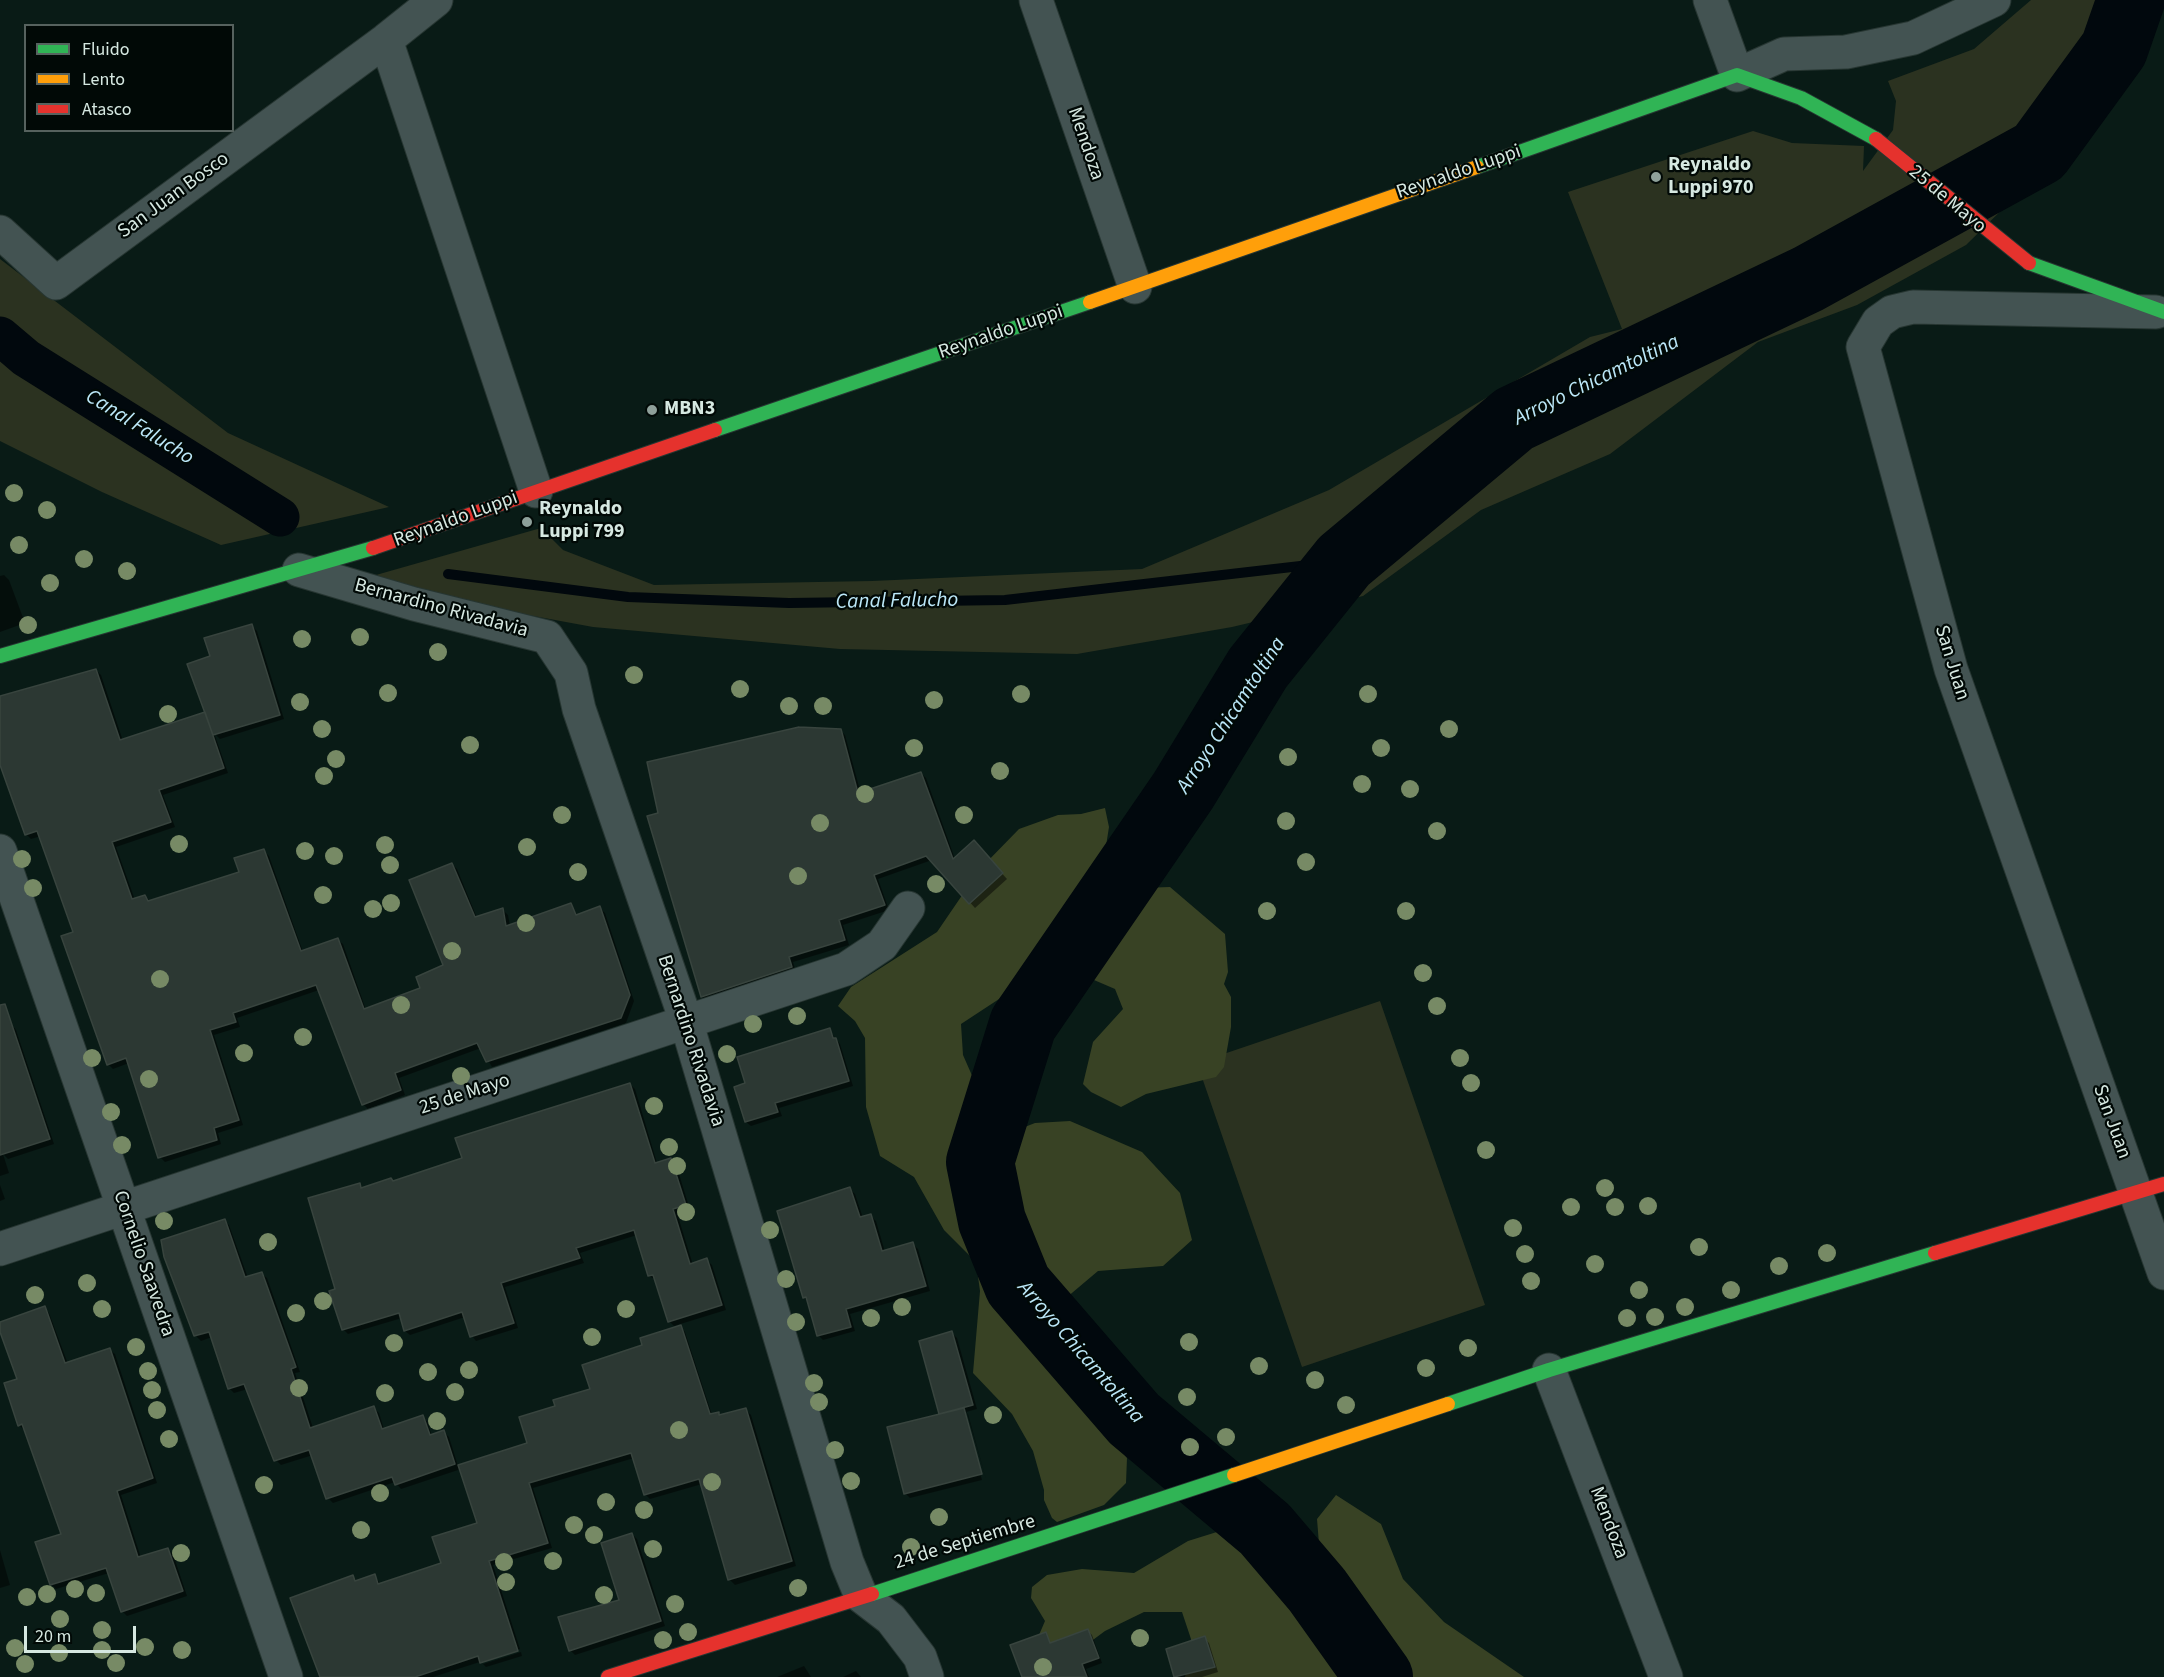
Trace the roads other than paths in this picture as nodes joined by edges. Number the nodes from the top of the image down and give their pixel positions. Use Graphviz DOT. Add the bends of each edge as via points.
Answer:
graph roads {
  1 [pos="436,0"];
  2 [pos="1036,0"];
  3 [pos="1710,0"];
  4 [pos="1994,0"];
  5 [pos="386,40"];
  6 [pos="1737,75"];
  7 [pos="0,232"];
  8 [pos="1135,287"];
  9 [pos="2164,312"];
  10 [pos="536,491"];
  11 [pos="299,570"];
  12 [pos="0,656"];
  13 [pos="0,852"];
  14 [pos="908,908"];
  15 [pos="686,1021"];
  16 [pos="2150,1188"];
  17 [pos="124,1209"];
  18 [pos="0,1249"];
  19 [pos="2164,1274"];
  20 [pos="1549,1370"];
  21 [pos="861,1596"];
  22 [pos="286,1677"];
  23 [pos="608,1677"];
  24 [pos="927,1677"];
  25 [pos="1666,1677"];
  1 -- 5 [label="street, San Juan Bosco"];
  2 -- 8 [label="street, Mendoza"];
  3 -- 6 [label="street"];
  4 -- 6 [label="street, Reynaldo Luppi" via="1913,38 1846,52 1784,54"];
  5 -- 7 [label="street, San Juan Bosco" via="56,284"];
  5 -- 10 [label="street"];
  6 -- 8 [label="street, Reynaldo Luppi"];
  6 -- 9 [label="street, 25 de Mayo" via="1801,99 1877,140 2023,261"];
  8 -- 10 [label="street, Reynaldo Luppi"];
  9 -- 16 [label="street, San Juan" via="1912,307 1892,312 1878,322 1863,346 1951,669"];
  10 -- 11 [label="street, Reynaldo Luppi" via="398,541"];
  11 -- 12 [label="street, Reynaldo Luppi"];
  11 -- 15 [label="street, Bernardino Rivadavia" via="547,637 571,673 579,709"];
  13 -- 17 [label="street, Cornelio Saavedra"];
  14 -- 15 [label="street, 25 de Mayo" via="882,945 846,969"];
  15 -- 17 [label="street, 25 de Mayo"];
  15 -- 21 [label="street, Bernardino Rivadavia" via="844,1551"];
  16 -- 19 [label="street, San Juan"];
  16 -- 20 [label="street, 24 de Septiembre"];
  17 -- 18 [label="street, 25 de Mayo"];
  17 -- 22 [label="street, Cornelio Saavedra"];
  20 -- 21 [label="street, 24 de Septiembre"];
  20 -- 25 [label="street, Mendoza"];
  21 -- 23 [label="street, 24 de Septiembre"];
  21 -- 24 [label="street" via="891,1619 920,1657"];
}
